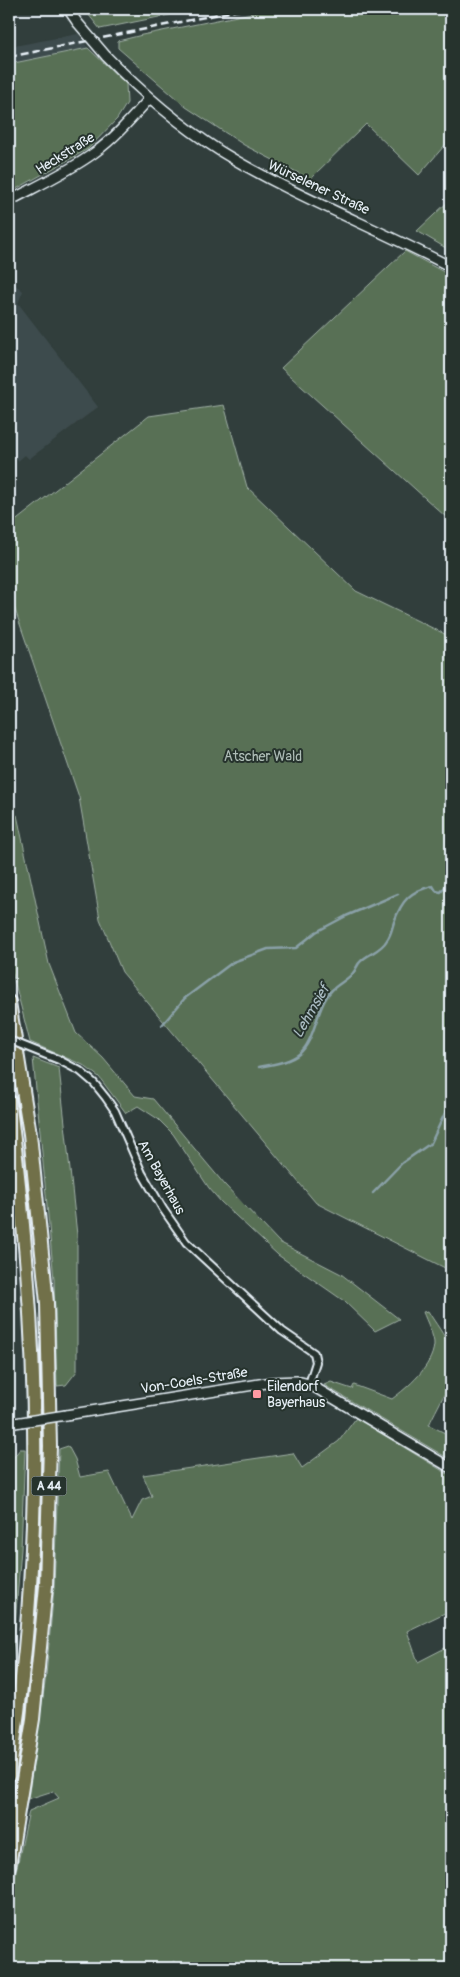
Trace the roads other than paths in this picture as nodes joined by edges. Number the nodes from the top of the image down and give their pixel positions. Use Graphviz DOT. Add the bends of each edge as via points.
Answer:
graph roads {
  1 [pos="68,9"];
  2 [pos="150,98"];
  3 [pos="9,201"];
  4 [pos="451,267"];
  5 [pos="9,1002"];
  6 [pos="9,1040"];
  7 [pos="9,1101"];
  8 [pos="309,1384"];
  9 [pos="9,1424"];
  10 [pos="451,1468"];
  11 [pos="9,1774"];
  12 [pos="9,1866"];
  1 -- 2 [label="main road, Würselener Straße, bridge" via="106,56"];
  2 -- 3 [label="main road, Heckstraße" via="94,154"];
  2 -- 4 [label="main road, Würselener Straße" via="180,123 247,167"];
  5 -- 12 [label="highway, A 44" via="30,1134 47,1303 50,1446 46,1586 33,1719"];
  6 -- 8 [label="street, Am Bayerhaus, bridge" via="80,1071 106,1098 142,1173 186,1242 282,1331 314,1353 316,1362"];
  7 -- 11 [label="highway, A 44" via="31,1306 35,1445 31,1584"];
  8 -- 9 [label="main road, Von-Coels-Straße, bridge" via="272,1382"];
  8 -- 10 [label="main road, Von-Coels-Straße"];
}
